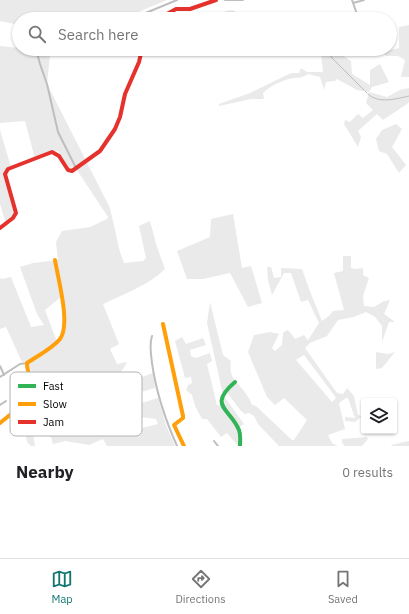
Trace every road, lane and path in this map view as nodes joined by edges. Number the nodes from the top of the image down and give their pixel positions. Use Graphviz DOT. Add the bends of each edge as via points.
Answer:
graph roads {
  1 [pos="177,0"];
  2 [pos="216,0"];
  3 [pos="225,0"];
  4 [pos="243,0"];
  5 [pos="364,0"];
  6 [pos="352,1"];
  7 [pos="148,12"];
  8 [pos="171,12"];
  9 [pos="356,12"];
  10 [pos="38,56"];
  11 [pos="140,56"];
  12 [pos="76,168"];
  13 [pos="0,228"];
  14 [pos="55,260"];
  15 [pos="163,324"];
  16 [pos="152,336"];
  17 [pos="27,363"];
  18 [pos="0,366"];
  19 [pos="27,372"];
  20 [pos="4,375"];
  21 [pos="0,377"];
  22 [pos="235,382"];
  23 [pos="6,401"];
  24 [pos="0,406"];
  25 [pos="10,415"];
  26 [pos="0,423"];
  27 [pos="214,441"];
  28 [pos="176,446"];
  29 [pos="184,446"];
  30 [pos="218,446"];
  31 [pos="240,446"];
  1 -- 7 [label="street"];
  2 -- 8 [label="street" via="190,9 176,9"];
  3 -- 4 [label="street"];
  5 -- 6 [label="street"];
  6 -- 9 [label="street"];
  10 -- 12 [label="street" via="58,132"];
  11 -- 12 [label="street" via="125,94 115,130 100,151"];
  12 -- 13 [label="street" via="68,170 59,156 51,152 8,169 5,174 16,211 13,218"];
  14 -- 17 [label="street" via="65,314 64,331 54,345"];
  15 -- 29 [label="street" via="183,416 174,424"];
  16 -- 28 [label="street" via="150,346 155,380"];
  17 -- 19 [label="street"];
  17 -- 20 [label="street" via="20,364"];
  18 -- 20 [label="street"];
  20 -- 21 [label="street"];
  22 -- 31 [label="street" via="223,395 222,403 224,410 239,430"];
  23 -- 24 [label="street"];
  25 -- 26 [label="street"];
  27 -- 30 [label="street"];
}
